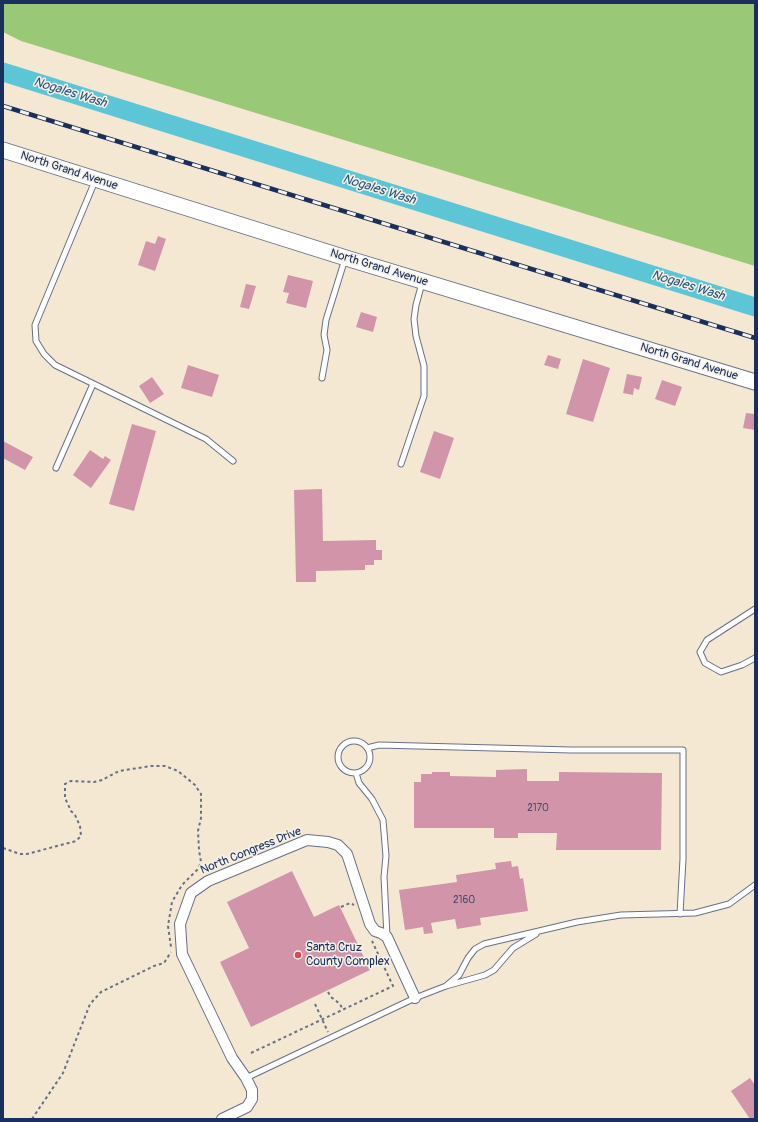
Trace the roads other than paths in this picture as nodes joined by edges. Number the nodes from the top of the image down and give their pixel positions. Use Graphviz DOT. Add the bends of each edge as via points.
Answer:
graph roads {
  1 [pos="3,150"];
  2 [pos="96,180"];
  3 [pos="346,258"];
  4 [pos="423,281"];
  5 [pos="322,378"];
  6 [pos="755,382"];
  7 [pos="93,384"];
  8 [pos="234,461"];
  9 [pos="401,464"];
  10 [pos="56,468"];
  11 [pos="755,609"];
  12 [pos="755,658"];
  13 [pos="367,748"];
  14 [pos="356,773"];
  15 [pos="755,885"];
  16 [pos="680,914"];
  17 [pos="542,930"];
  18 [pos="387,937"];
  19 [pos="446,986"];
  20 [pos="415,998"];
  21 [pos="246,1078"];
  22 [pos="222,1119"];
  1 -- 2 [label="main road, North Grand Avenue"];
  2 -- 3 [label="main road, North Grand Avenue"];
  2 -- 7 [label="lane" via="35,325 36,341 44,354 55,365"];
  3 -- 4 [label="main road, North Grand Avenue"];
  3 -- 5 [label="lane" via="326,320 324,335 327,350"];
  4 -- 6 [label="main road, North Grand Avenue"];
  4 -- 9 [label="lane" via="414,319 424,366 424,396"];
  7 -- 8 [label="lane" via="206,438"];
  7 -- 10 [label="lane"];
  11 -- 12 [label="lane" via="707,640 700,652 705,663 721,672"];
  13 -- 14 [label="lane" via="370,757 368,766"];
  13 -- 14 [label="lane" via="359,742 354,742 345,744 339,752 342,767"];
  13 -- 16 [label="lane" via="379,745 682,750 683,859"];
  14 -- 18 [label="lane" via="359,783 372,799 383,820"];
  15 -- 16 [label="lane" via="730,904 696,914"];
  16 -- 17 [label="lane" via="621,915"];
  17 -- 19 [label="lane" via="513,948 494,970"];
  17 -- 19 [label="lane" via="484,944 475,949 459,975"];
  18 -- 20 [label="street"];
  18 -- 21 [label="street, North Congress Drive" via="374,931 370,924 347,854 338,845 328,842 307,840 208,881 191,893 180,924 182,954 232,1058"];
  19 -- 20 [label="lane"];
  20 -- 21 [label="lane"];
  21 -- 22 [label="street, North Congress Drive" via="252,1090 252,1099 247,1107"];
}
